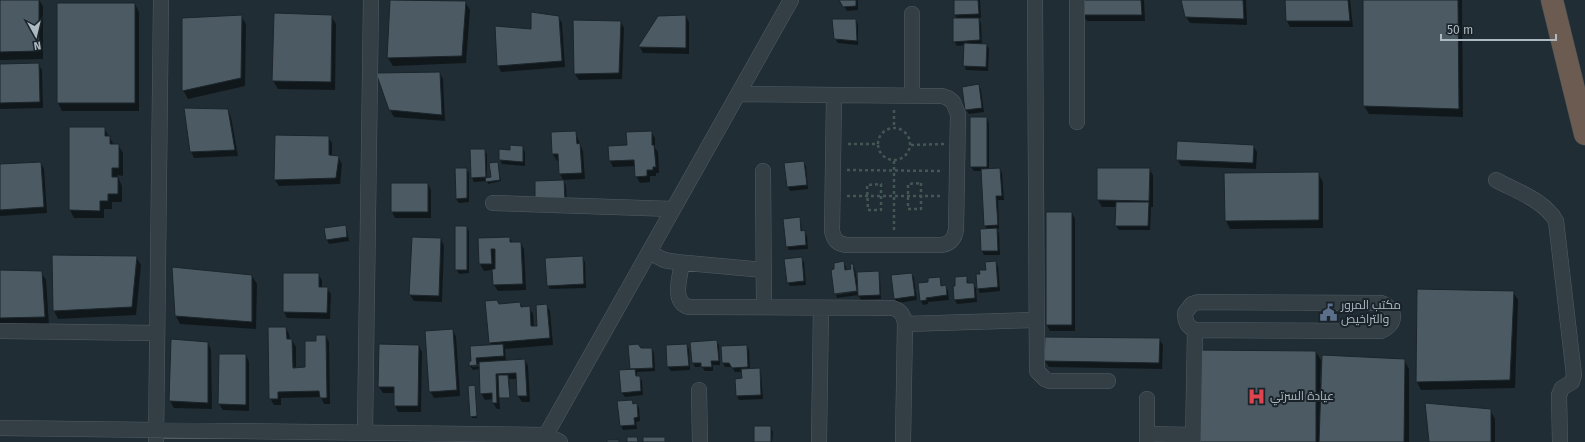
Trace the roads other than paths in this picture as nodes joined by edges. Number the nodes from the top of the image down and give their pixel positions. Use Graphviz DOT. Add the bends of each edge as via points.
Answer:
graph roads {
  1 [pos="161,0"];
  2 [pos="371,0"];
  3 [pos="791,0"];
  4 [pos="1035,0"];
  5 [pos="1077,0"];
  6 [pos="1552,0"];
  7 [pos="912,14"];
  8 [pos="739,94"];
  9 [pos="912,95"];
  10 [pos="834,96"];
  11 [pos="1077,122"];
  12 [pos="1585,134"];
  13 [pos="763,171"];
  14 [pos="1496,180"];
  15 [pos="494,204"];
  16 [pos="673,209"];
  17 [pos="649,252"];
  18 [pos="682,263"];
  19 [pos="764,270"];
  20 [pos="764,307"];
  21 [pos="821,308"];
  22 [pos="1036,320"];
  23 [pos="904,324"];
  24 [pos="1196,330"];
  25 [pos="0,331"];
  26 [pos="157,333"];
  27 [pos="1108,381"];
  28 [pos="699,390"];
  29 [pos="1147,399"];
  30 [pos="0,428"];
  31 [pos="365,432"];
  32 [pos="156,436"];
  33 [pos="1147,438"];
  34 [pos="1193,438"];
  35 [pos="544,439"];
  36 [pos="560,442"];
  37 [pos="700,442"];
  38 [pos="819,442"];
  39 [pos="903,442"];
  40 [pos="1560,442"];
  1 -- 26 [label="street"];
  2 -- 31 [label="street"];
  3 -- 8 [label="street"];
  4 -- 22 [label="street"];
  5 -- 11 [label="street"];
  6 -- 12 [label="highway"];
  7 -- 9 [label="street"];
  8 -- 10 [label="street"];
  8 -- 16 [label="street"];
  9 -- 10 [label="street"];
  9 -- 10 [label="street" via="948,98 953,102 958,114 956,229 952,240 947,244 841,245 836,242 832,231"];
  13 -- 19 [label="street"];
  14 -- 40 [label="street" via="1541,204 1556,221 1574,375 1572,382 1562,388 1559,395"];
  15 -- 16 [label="street"];
  16 -- 17 [label="street"];
  17 -- 18 [label="street" via="664,260"];
  17 -- 35 [label="street"];
  18 -- 19 [label="street"];
  18 -- 20 [label="street" via="678,296 685,306"];
  19 -- 20 [label="street"];
  20 -- 21 [label="street"];
  21 -- 23 [label="street" via="892,308 902,313"];
  21 -- 38 [label="street"];
  22 -- 23 [label="street"];
  22 -- 27 [label="street" via="1036,366 1040,376 1050,381"];
  23 -- 39 [label="street"];
  24 -- 24 [label="street" via="1381,331 1392,323 1393,317 1392,310 1381,303 1198,302 1192,304 1185,313 1187,324"];
  24 -- 34 [label="street"];
  25 -- 26 [label="street"];
  26 -- 32 [label="street"];
  28 -- 37 [label="street"];
  29 -- 33 [label="street"];
  30 -- 32 [label="street"];
  31 -- 32 [label="street"];
  31 -- 35 [label="street"];
  33 -- 34 [label="street"];
  35 -- 36 [label="street"];
}
